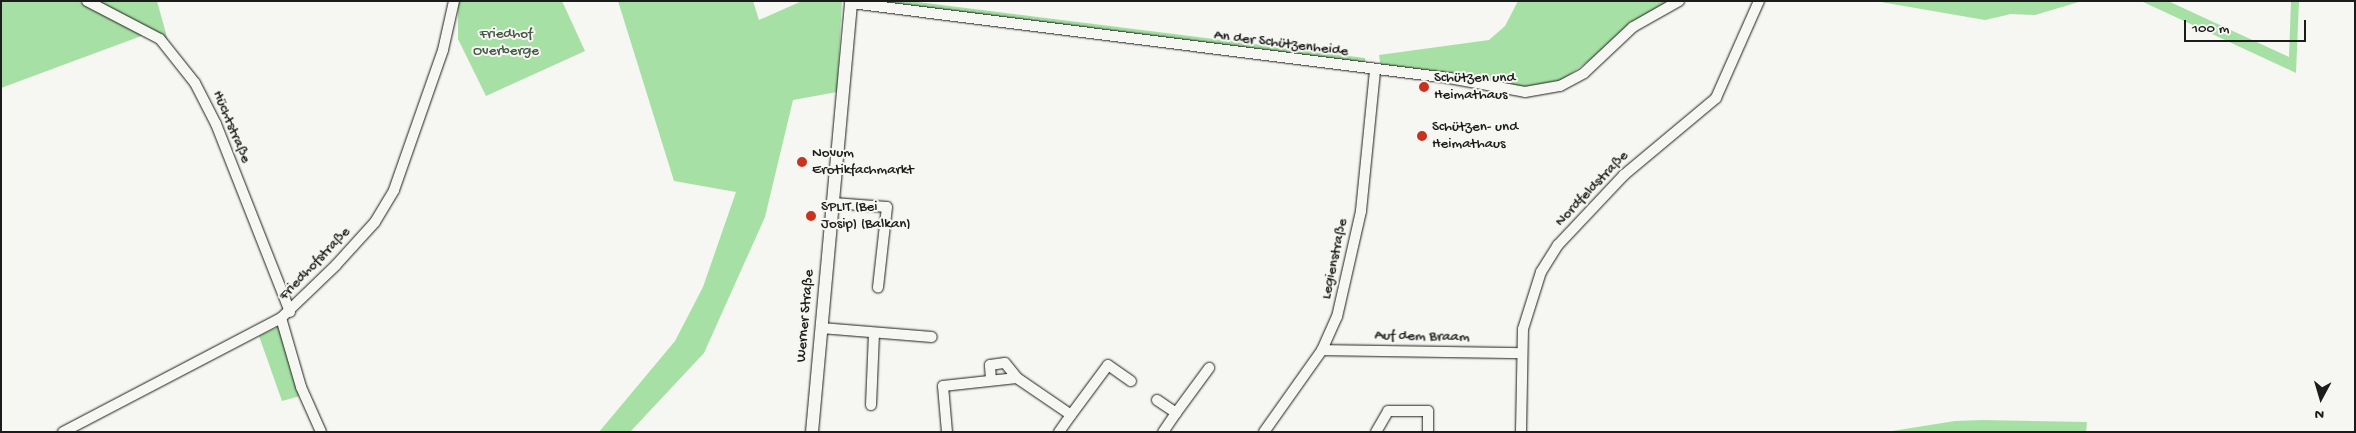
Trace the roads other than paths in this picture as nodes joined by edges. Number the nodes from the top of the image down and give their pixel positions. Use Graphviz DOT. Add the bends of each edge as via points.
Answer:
graph roads {
  1 [pos="87,1"];
  2 [pos="454,1"];
  3 [pos="1679,1"];
  4 [pos="1759,1"];
  5 [pos="851,2"];
  6 [pos="1375,71"];
  7 [pos="833,203"];
  8 [pos="878,287"];
  9 [pos="285,315"];
  10 [pos="821,328"];
  11 [pos="874,333"];
  12 [pos="932,337"];
  13 [pos="1322,350"];
  14 [pos="1521,354"];
  15 [pos="1209,368"];
  16 [pos="1017,378"];
  17 [pos="991,380"];
  18 [pos="1131,381"];
  19 [pos="1157,400"];
  20 [pos="871,404"];
  21 [pos="1176,413"];
  22 [pos="1071,415"];
  23 [pos="63,432"];
  24 [pos="321,432"];
  25 [pos="812,432"];
  26 [pos="947,432"];
  27 [pos="1059,432"];
  28 [pos="1163,432"];
  29 [pos="1264,432"];
  30 [pos="1376,432"];
  31 [pos="1428,432"];
  32 [pos="1521,432"];
  1 -- 9 [label="street, Hüchtstraße" via="160,39 195,82 216,124"];
  2 -- 9 [label="street, Friedhofstraße" via="443,50 389,202 336,266"];
  3 -- 6 [label="street, An der Schützenheide" via="1633,27 1584,73 1543,90 1505,90 1449,78"];
  4 -- 14 [label="street, Nordfeldstraße" via="1716,98 1624,176 1549,258 1529,301"];
  5 -- 6 [label="street, An der Schützenheide"];
  5 -- 7 [label="main road, Werner Straße"];
  6 -- 13 [label="street, Legienstraße" via="1361,211 1348,281"];
  7 -- 8 [label="street" via="887,207"];
  7 -- 10 [label="main road, Werner Straße"];
  9 -- 23 [label="street, Friedhofstraße"];
  9 -- 24 [label="street, Hüchtstraße" via="301,387"];
  10 -- 11 [label="street"];
  10 -- 25 [label="main road, Werner Straße"];
  11 -- 12 [label="street"];
  11 -- 20 [label="street"];
  13 -- 14 [label="street, Auf dem Braam"];
  13 -- 29 [label="street, Legienstraße"];
  14 -- 32 [label="street, Nordfeldstraße"];
  15 -- 21 [label="street"];
  16 -- 17 [label="street"];
  16 -- 17 [label="street" via="1005,363 990,365"];
  16 -- 22 [label="street"];
  17 -- 26 [label="street" via="943,386"];
  18 -- 22 [label="street" via="1108,366"];
  19 -- 21 [label="street"];
  21 -- 28 [label="street"];
  22 -- 27 [label="street"];
  30 -- 31 [label="street" via="1388,411 1428,411"];
}
